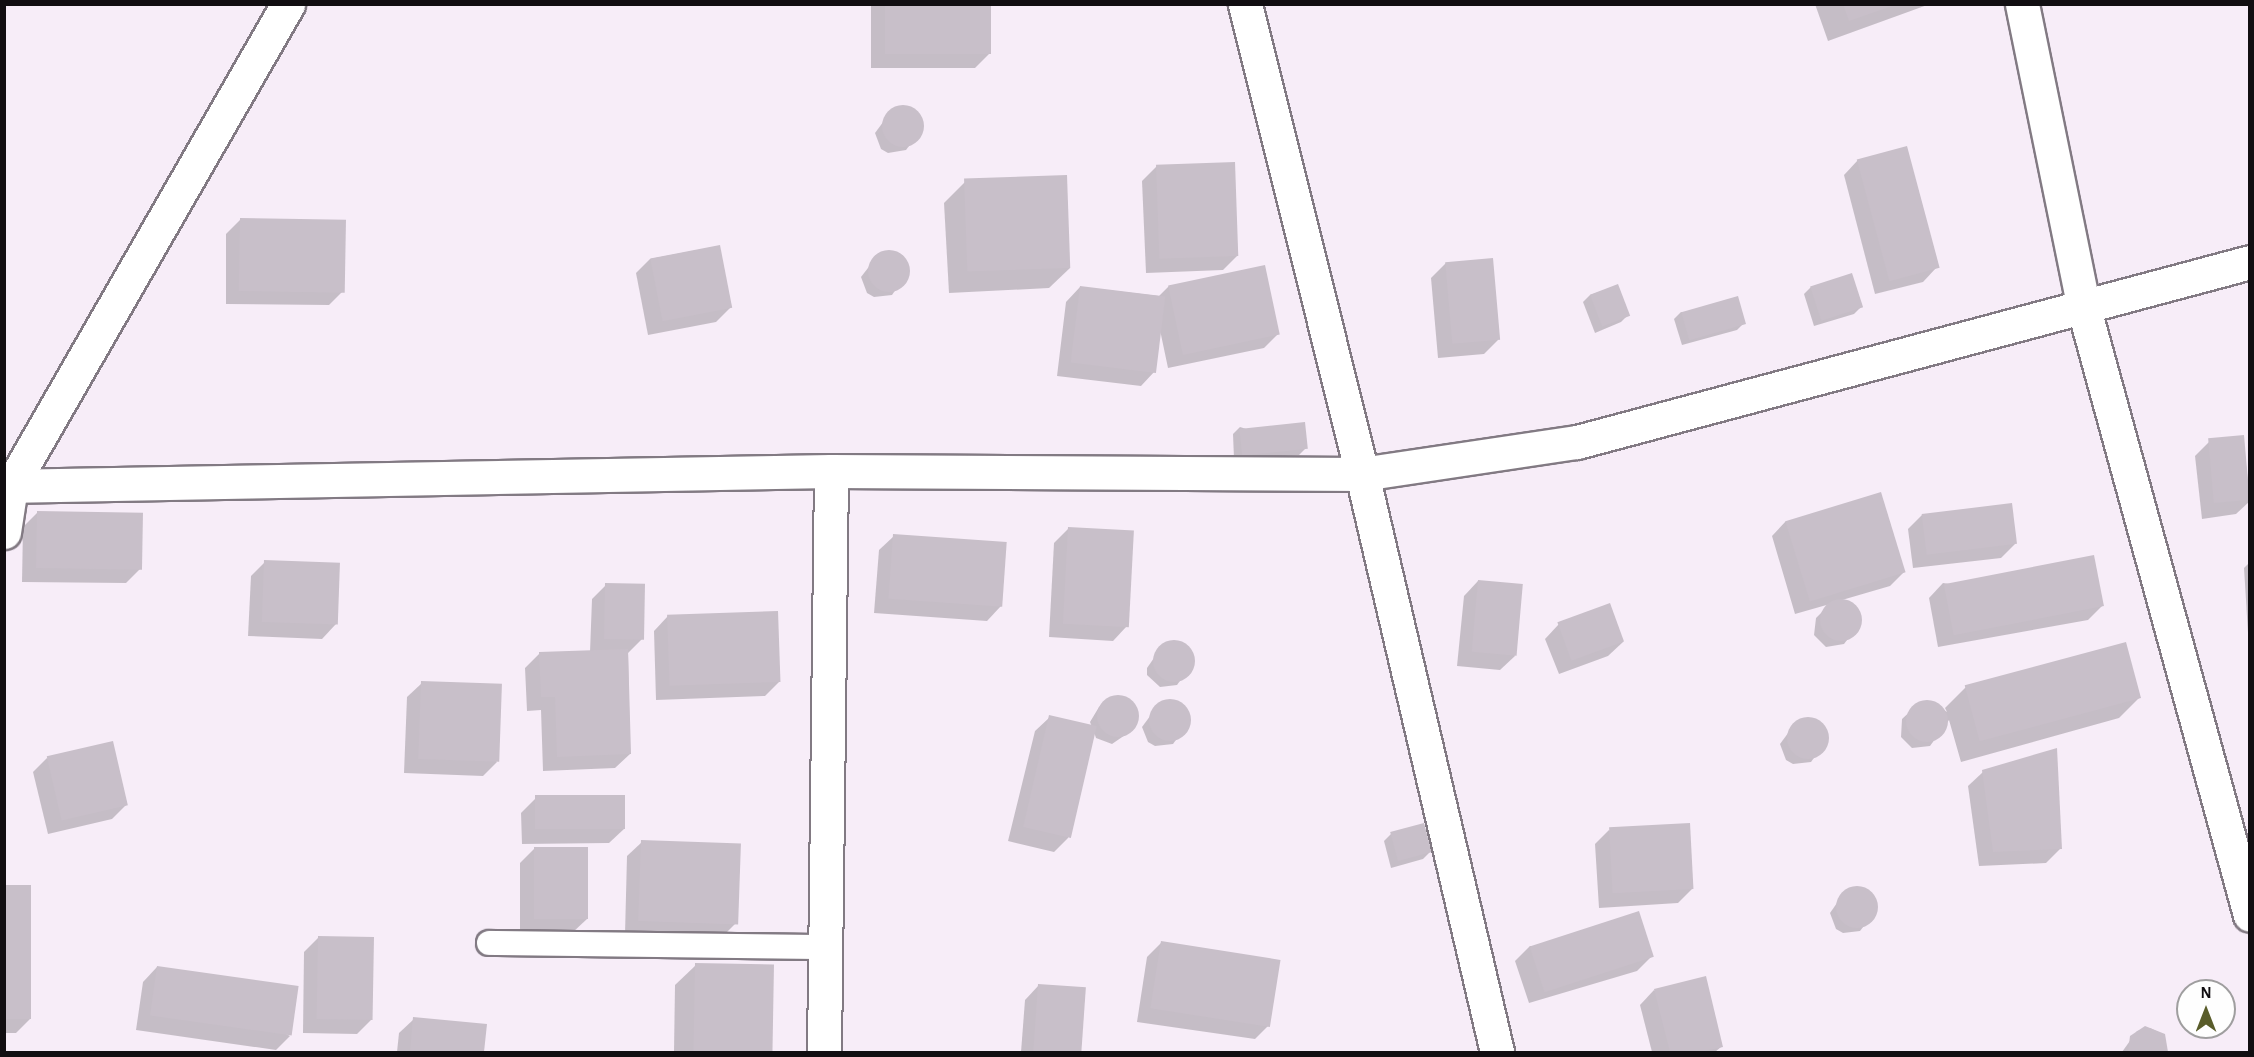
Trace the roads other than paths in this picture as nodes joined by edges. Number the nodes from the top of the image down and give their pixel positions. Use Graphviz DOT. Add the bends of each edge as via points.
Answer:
graph roads {
  1 [pos="288,4"];
  2 [pos="1245,4"];
  3 [pos="2022,4"];
  4 [pos="2250,262"];
  5 [pos="2084,309"];
  6 [pos="831,471"];
  7 [pos="1362,474"];
  8 [pos="8,486"];
  9 [pos="4,532"];
  10 [pos="2250,915"];
  11 [pos="489,943"];
  12 [pos="825,947"];
  13 [pos="824,1053"];
  14 [pos="1497,1053"];
  1 -- 8 [label="street"];
  2 -- 7 [label="street"];
  3 -- 5 [label="street"];
  4 -- 5 [label="street"];
  5 -- 7 [label="street" via="1577,442"];
  5 -- 10 [label="street"];
  6 -- 7 [label="street"];
  6 -- 8 [label="street"];
  6 -- 12 [label="street"];
  7 -- 14 [label="street"];
  8 -- 9 [label="street"];
  11 -- 12 [label="lane"];
  12 -- 13 [label="street"];
}
